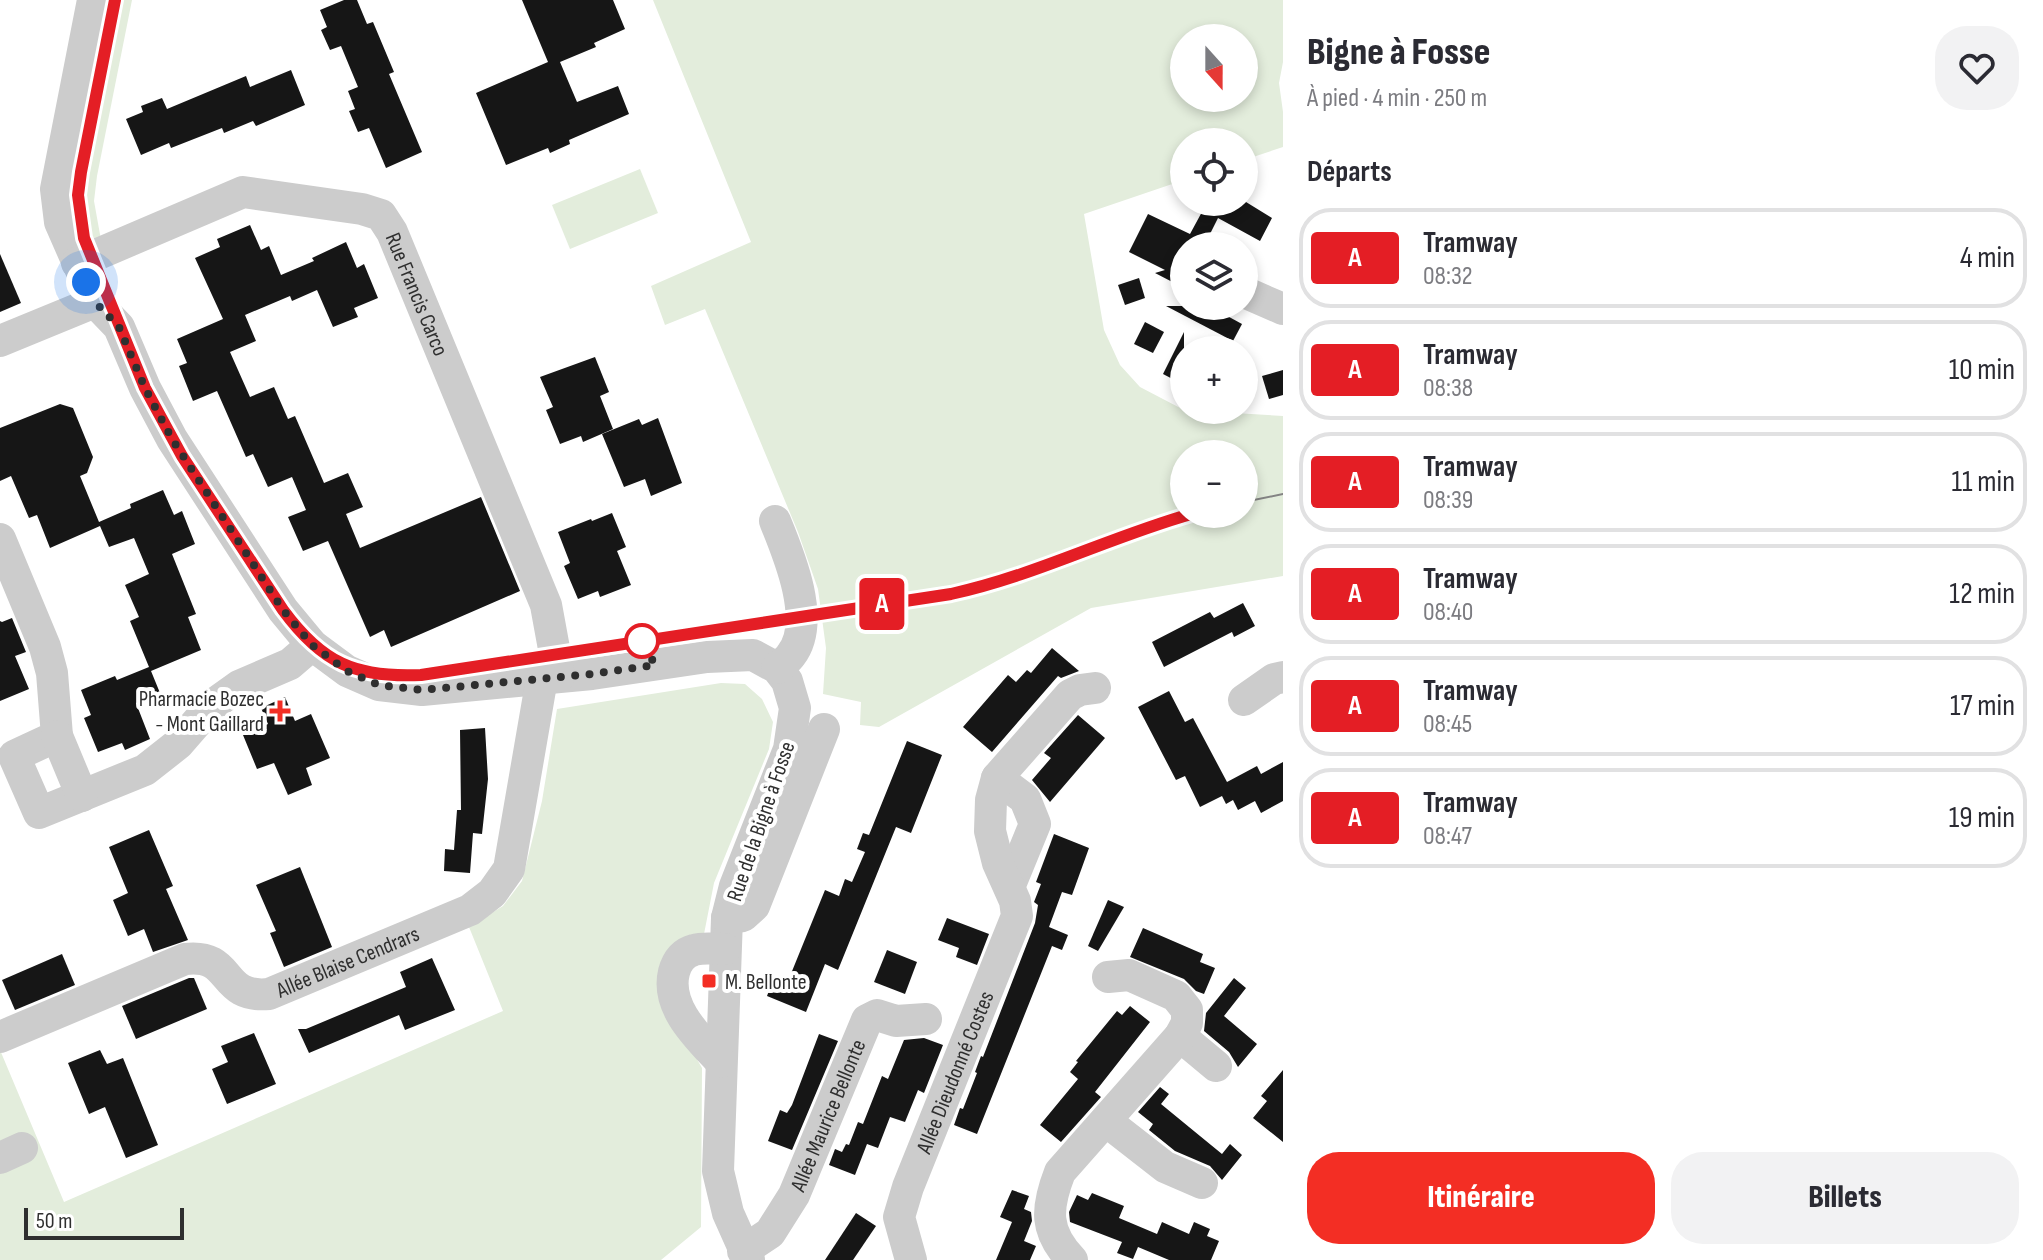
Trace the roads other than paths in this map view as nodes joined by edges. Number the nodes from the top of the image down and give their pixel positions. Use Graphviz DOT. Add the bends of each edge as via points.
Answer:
graph roads {
  1 [pos="93,0"];
  2 [pos="77,263"];
  3 [pos="1258,298"];
  4 [pos="95,302"];
  5 [pos="1283,309"];
  6 [pos="0,341"];
  7 [pos="775,521"];
  8 [pos="0,539"];
  9 [pos="552,628"];
  10 [pos="312,645"];
  11 [pos="777,668"];
  12 [pos="551,677"];
  13 [pos="1283,677"];
  14 [pos="1095,688"];
  15 [pos="1244,700"];
  16 [pos="824,729"];
  17 [pos="57,736"];
  18 [pos="997,778"];
  19 [pos="82,796"];
  20 [pos="1010,885"];
  21 [pos="726,934"];
  22 [pos="1108,977"];
  23 [pos="926,1019"];
  24 [pos="1180,1036"];
  25 [pos="0,1037"];
  26 [pos="721,1062"];
  27 [pos="1216,1066"];
  28 [pos="1106,1121"];
  29 [pos="1202,1183"];
  30 [pos="746,1256"];
  31 [pos="911,1260"];
  32 [pos="1072,1260"];
  1 -- 2 [label="street" via="56,189 60,222"];
  2 -- 4 [label="street"];
  2 -- 9 [label="street, Rue Francis Carco" via="243,192 381,215"];
  3 -- 5 [label="street"];
  4 -- 6 [label="street"];
  4 -- 10 [label="street" via="119,327 145,388 192,472"];
  7 -- 11 [label="street" via="791,561 802,624 792,654"];
  8 -- 17 [label="street" via="45,647"];
  9 -- 12 [label="street, Allée Blaise Cendrars"];
  10 -- 12 [label="street" via="347,671 379,685 422,690"];
  10 -- 19 [label="street" via="290,664 220,699 145,770"];
  11 -- 12 [label="street" via="753,655"];
  11 -- 21 [label="street, Rue de la Bigne à Fosse" via="795,708 789,749 735,886"];
  12 -- 25 [label="street, Allée Blaise Cendrars" via="509,869 492,893 470,910 269,994 239,991 217,964 201,957 185,959"];
  13 -- 15 [label="street"];
  14 -- 18 [label="street" via="1070,695"];
  16 -- 21 [label="street" via="754,906"];
  17 -- 19 [label="street"];
  17 -- 19 [label="street" via="14,756 39,813"];
  18 -- 20 [label="street, Allée Dieudonné Costes" via="990,831"];
  18 -- 20 [label="street, Allée Dieudonné Costes" via="1025,799 1035,824"];
  20 -- 31 [label="street, Allée Dieudonné Costes" via="1017,916 899,1217"];
  21 -- 26 [label="street, Rue de la Bigne à Fosse"];
  21 -- 26 [label="street" via="681,957 673,978 684,1019"];
  22 -- 24 [label="street" via="1129,975 1176,996 1187,1010"];
  23 -- 30 [label="street, Allée Maurice Bellonte" via="896,1021 877,1015 867,1020 794,1195 770,1233"];
  24 -- 27 [label="street"];
  24 -- 28 [label="street"];
  26 -- 30 [label="street, Rue de la Bigne à Fosse" via="718,1171"];
  28 -- 29 [label="street" via="1165,1167"];
  28 -- 32 [label="street" via="1060,1172 1050,1197 1057,1245"];
}
